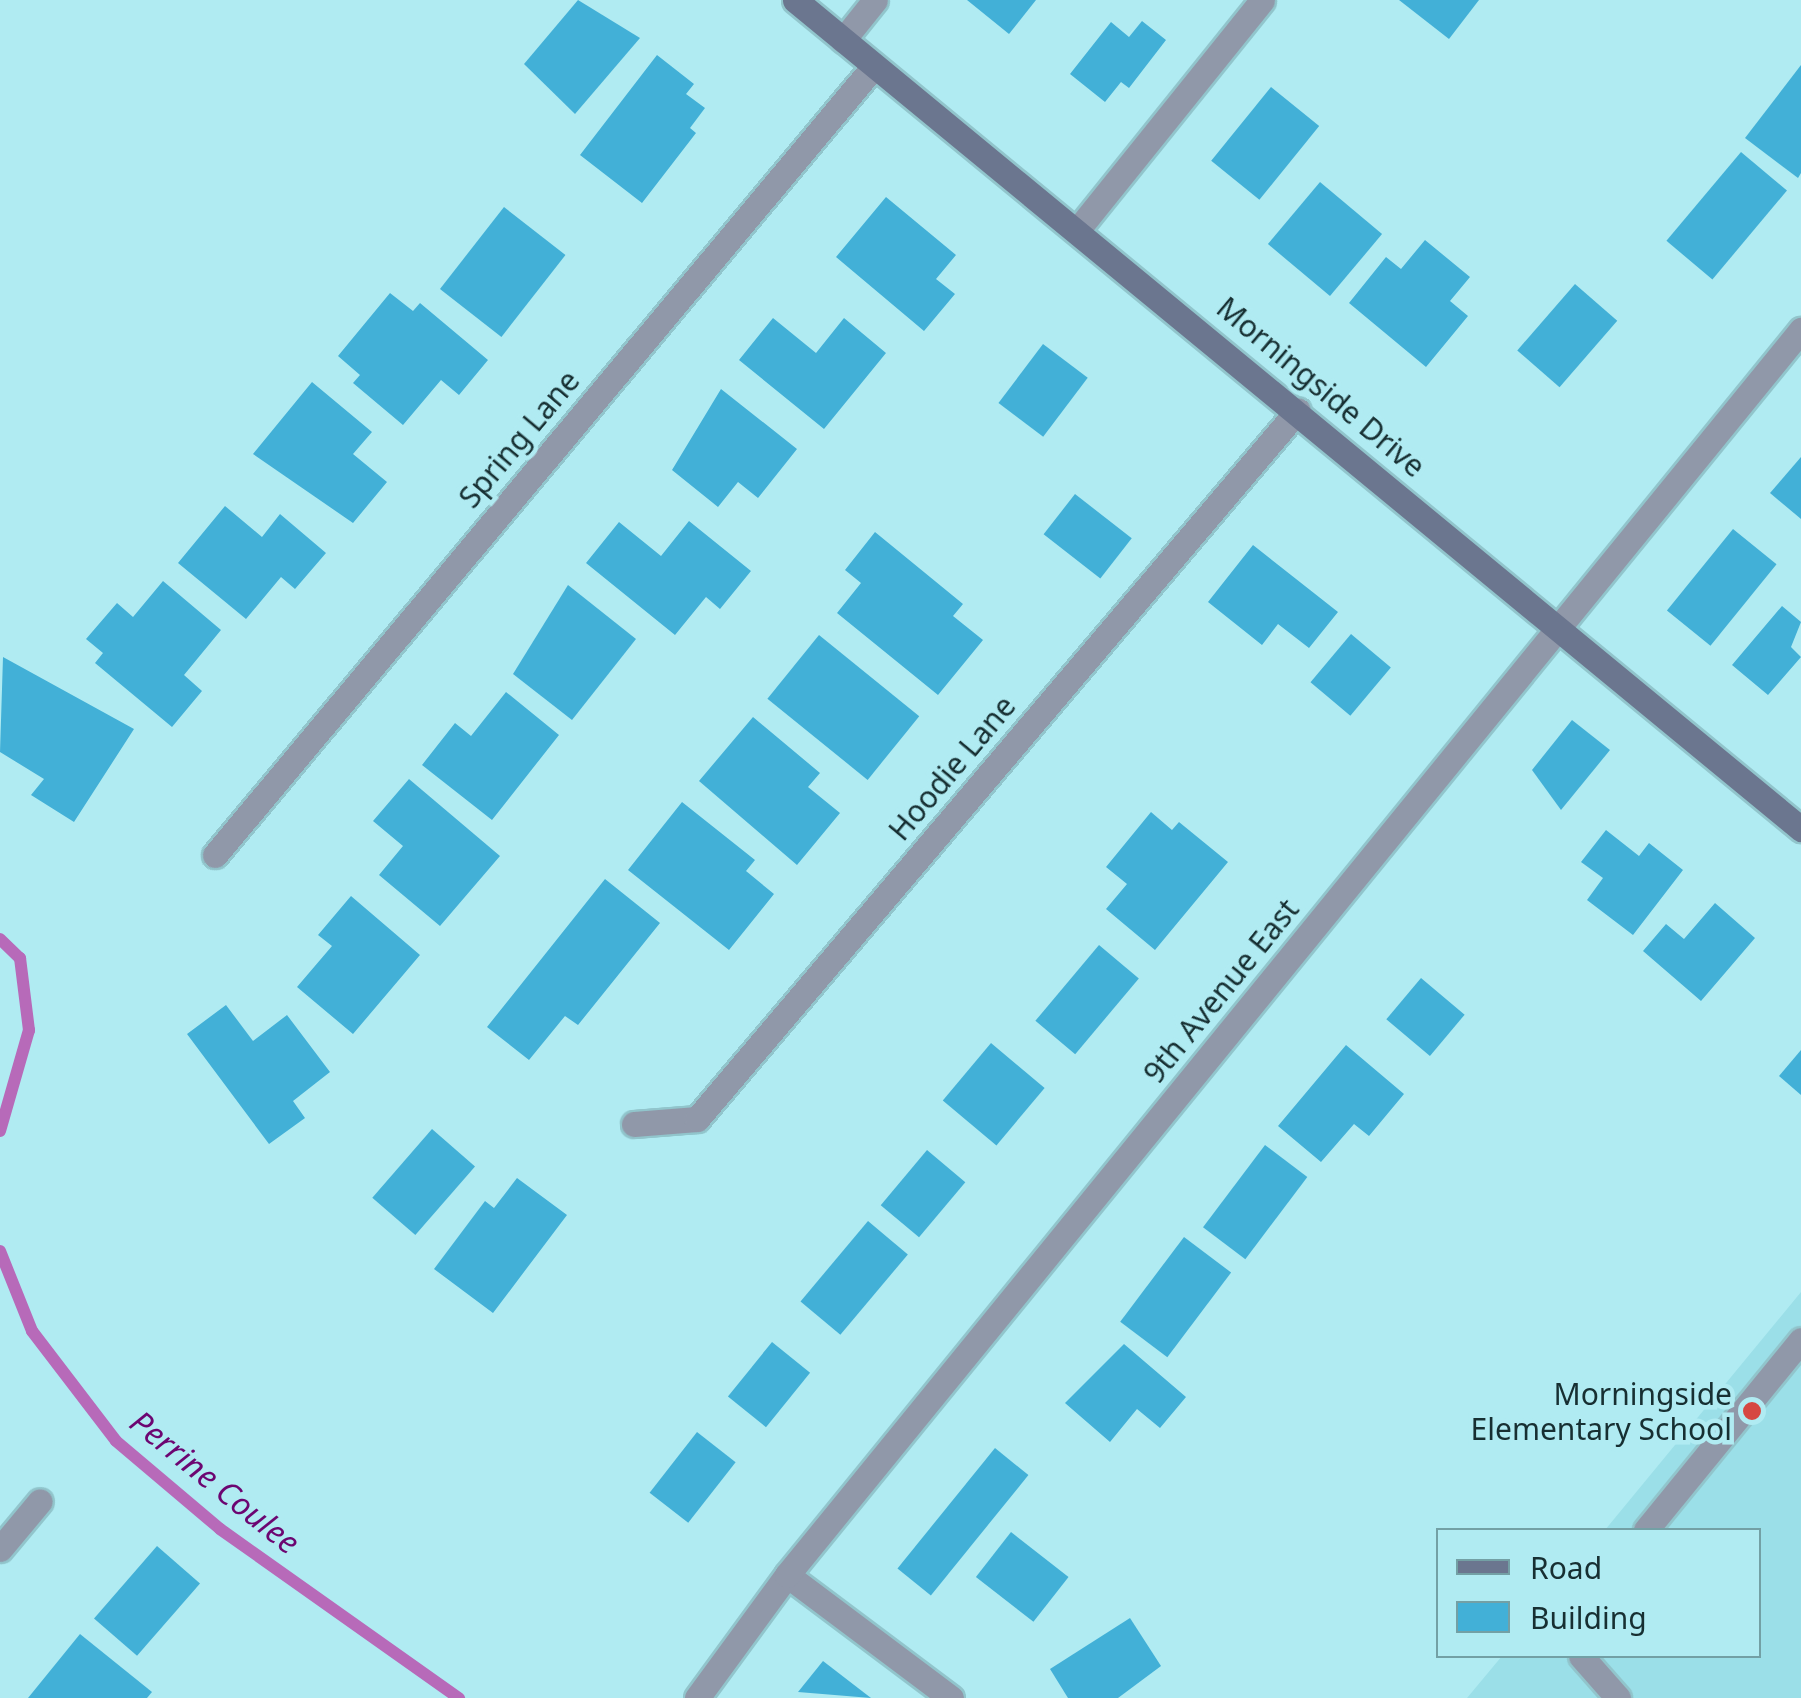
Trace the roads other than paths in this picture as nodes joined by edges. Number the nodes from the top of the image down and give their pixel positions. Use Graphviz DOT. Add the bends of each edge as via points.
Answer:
graph roads {
  1 [pos="795,0"];
  2 [pos="876,0"];
  3 [pos="1262,0"];
  4 [pos="843,40"];
  5 [pos="874,66"];
  6 [pos="1079,228"];
  7 [pos="1801,330"];
  8 [pos="1298,410"];
  9 [pos="1559,628"];
  10 [pos="1801,829"];
  11 [pos="214,855"];
  12 [pos="634,1124"];
  13 [pos="1801,1340"];
  14 [pos="40,1501"];
  15 [pos="1648,1528"];
  16 [pos="0,1549"];
  17 [pos="786,1576"];
  18 [pos="1582,1658"];
  19 [pos="697,1698"];
  20 [pos="951,1698"];
  21 [pos="1618,1698"];
  1 -- 4 [label="street, Morningside Drive"];
  2 -- 4 [label="street"];
  3 -- 6 [label="street"];
  4 -- 5 [label="street, Morningside Drive"];
  5 -- 6 [label="street, Morningside Drive"];
  5 -- 11 [label="street, Spring Lane"];
  6 -- 8 [label="street, Morningside Drive"];
  7 -- 9 [label="street, 9th Avenue East"];
  8 -- 9 [label="street, Morningside Drive"];
  8 -- 12 [label="street, Hoodie Lane" via="697,1118"];
  9 -- 10 [label="street, Morningside Drive"];
  9 -- 17 [label="street, 9th Avenue East"];
  13 -- 15 [label="street"];
  14 -- 16 [label="street"];
  17 -- 19 [label="street, 9th Avenue East"];
  17 -- 20 [label="street"];
  18 -- 21 [label="street"];
}
